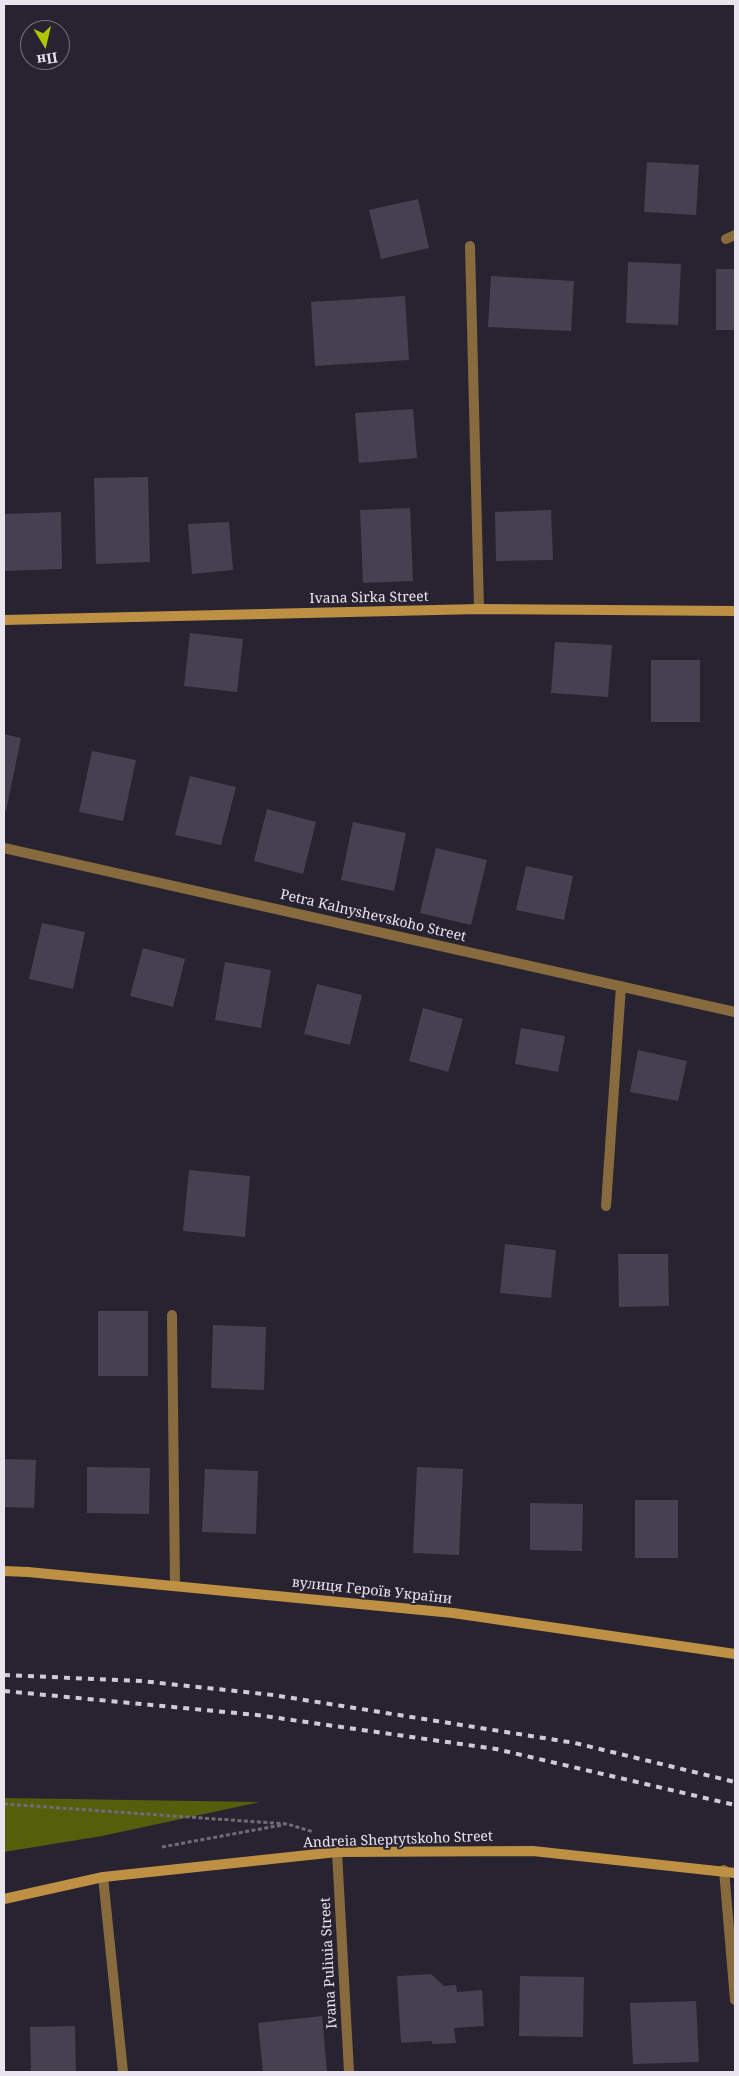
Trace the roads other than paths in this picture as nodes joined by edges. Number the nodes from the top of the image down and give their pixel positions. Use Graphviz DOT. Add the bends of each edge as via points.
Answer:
graph roads {
  1 [pos="470,246"];
  2 [pos="479,609"];
  3 [pos="735,611"];
  4 [pos="4,620"];
  5 [pos="4,848"];
  6 [pos="621,986"];
  7 [pos="735,1012"];
  8 [pos="606,1206"];
  9 [pos="172,1314"];
  10 [pos="4,1571"];
  11 [pos="175,1586"];
  12 [pos="735,1654"];
  13 [pos="337,1852"];
  14 [pos="724,1870"];
  15 [pos="735,1873"];
  16 [pos="103,1877"];
  17 [pos="4,1900"];
  18 [pos="735,2000"];
  19 [pos="124,2072"];
  20 [pos="349,2072"];
  1 -- 2 [label="street"];
  2 -- 3 [label="street, Ivana Sirka Street"];
  2 -- 4 [label="street, Ivana Sirka Street"];
  5 -- 6 [label="street, Petra Kalnyshevskoho Street"];
  6 -- 7 [label="street, Petra Kalnyshevskoho Street"];
  6 -- 8 [label="street"];
  9 -- 11 [label="street"];
  10 -- 11 [label="street, вулиця Героїв України"];
  11 -- 12 [label="street, вулиця Героїв України" via="453,1613"];
  13 -- 14 [label="street, Andreia Sheptytskoho Street" via="533,1850"];
  13 -- 16 [label="street, Andreia Sheptytskoho Street"];
  13 -- 20 [label="street, Ivana Puliuia Street"];
  14 -- 15 [label="street, Andreia Sheptytskoho Street"];
  14 -- 18 [label="street"];
  16 -- 17 [label="street, Andreia Sheptytskoho Street"];
  16 -- 19 [label="street"];
}
